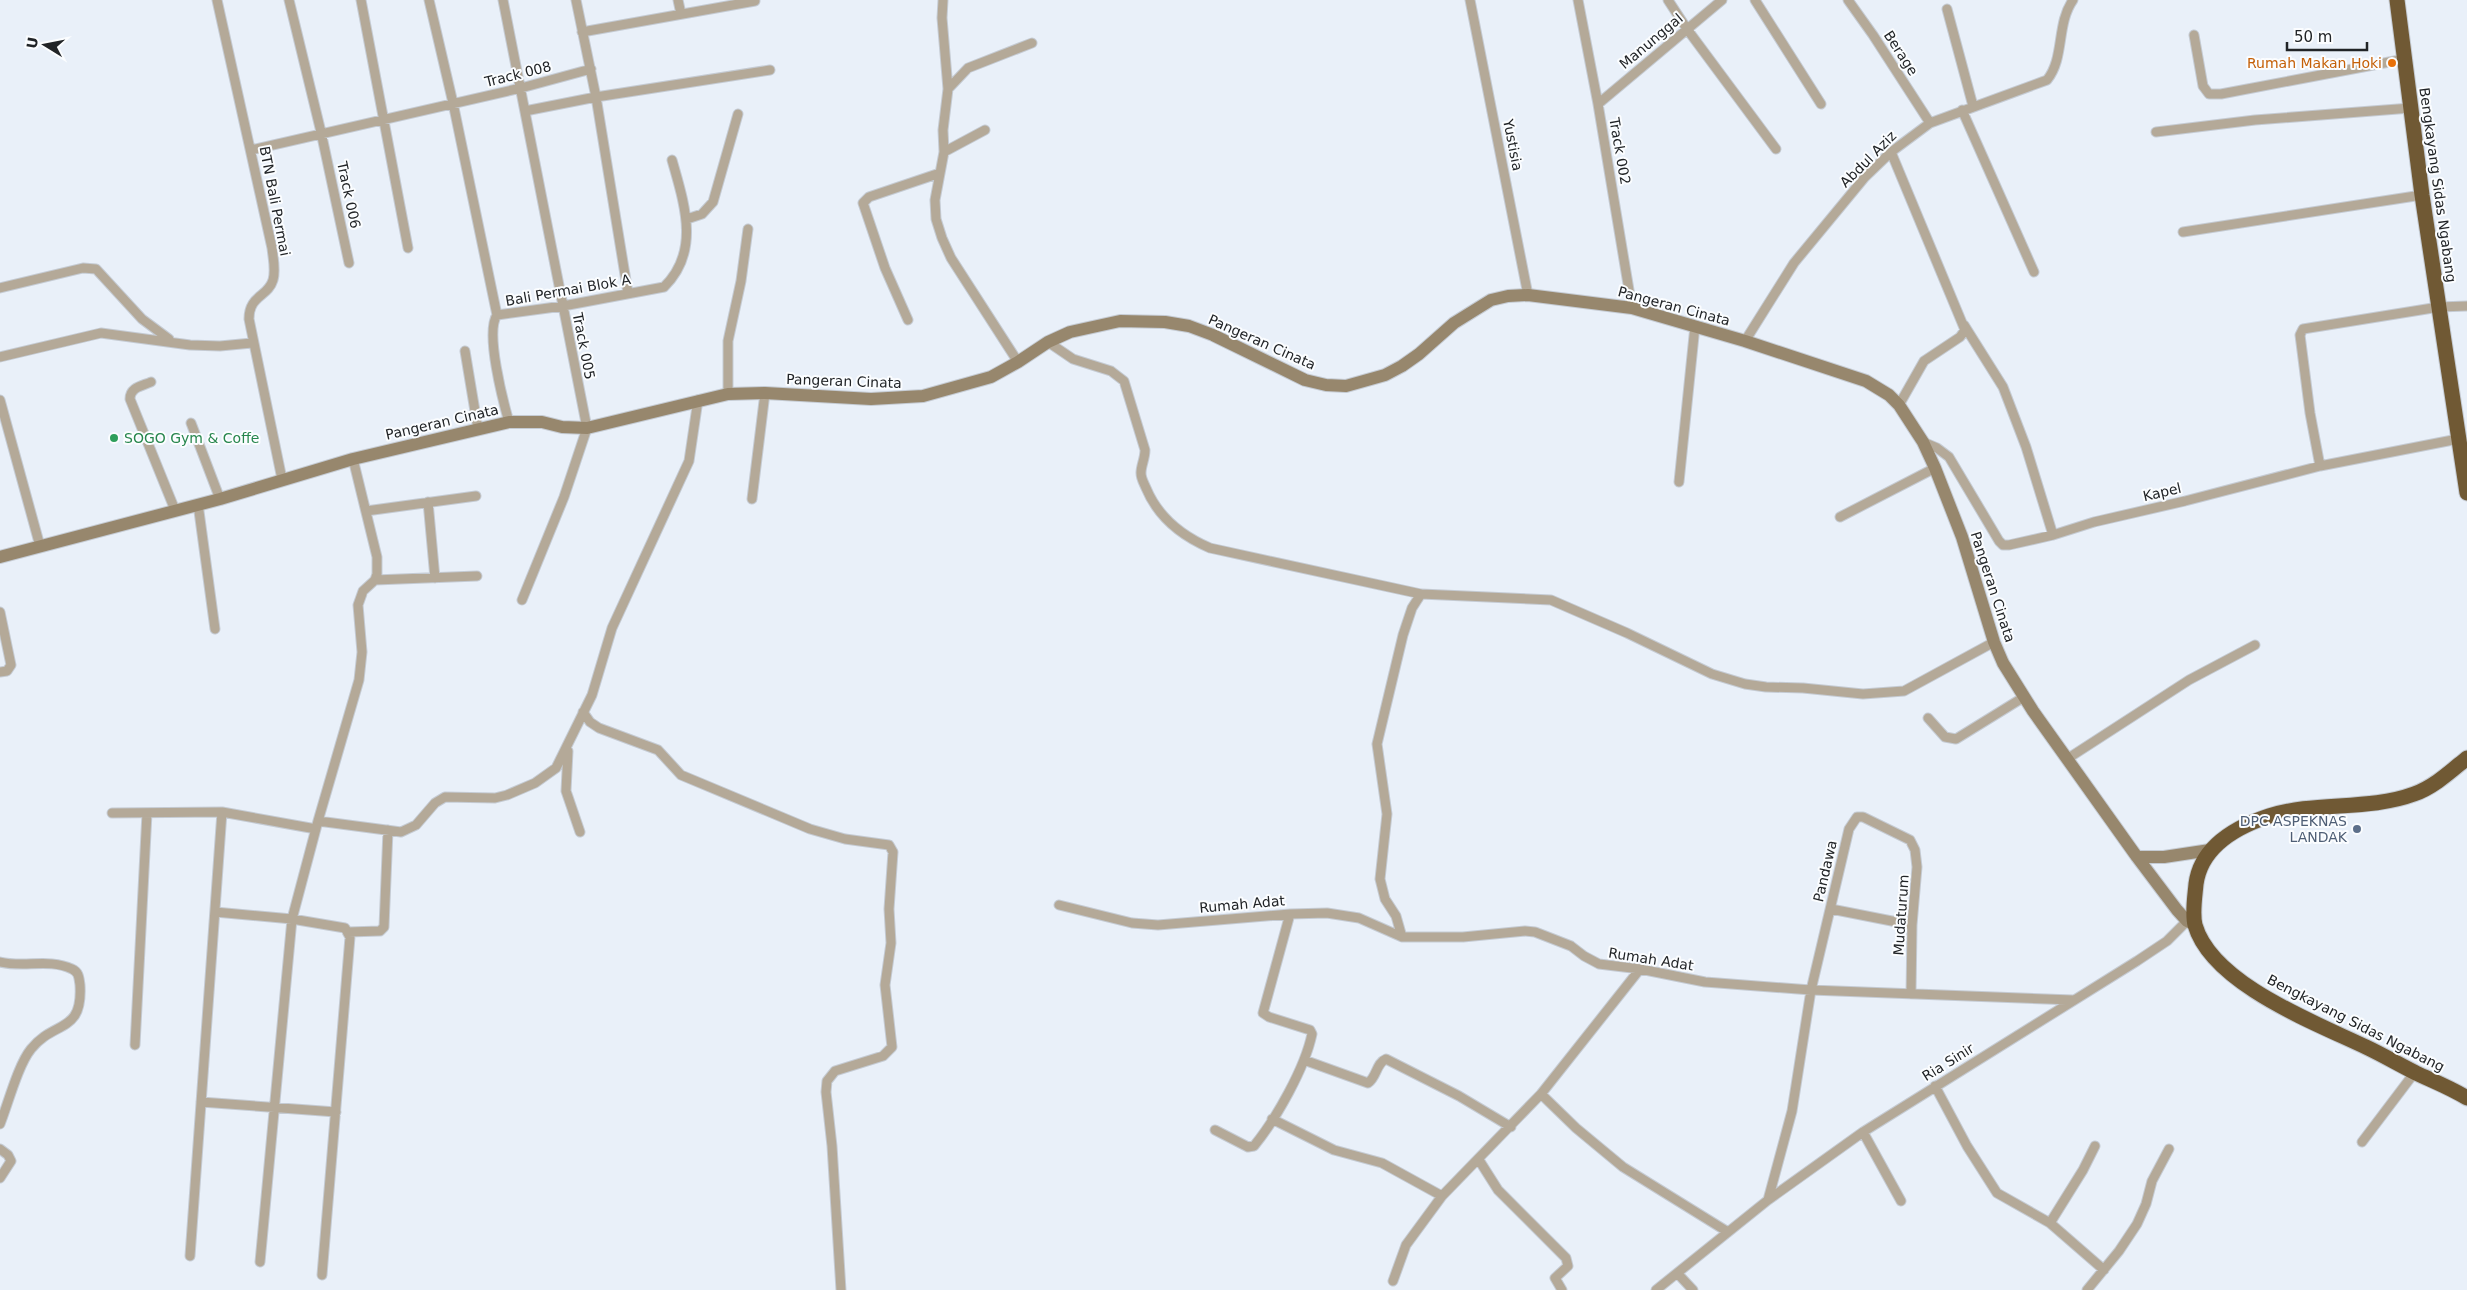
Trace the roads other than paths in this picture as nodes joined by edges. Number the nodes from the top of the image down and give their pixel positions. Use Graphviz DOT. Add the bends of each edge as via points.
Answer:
graph roads {
  1 [pos="217,0"];
  2 [pos="361,0"];
  3 [pos="429,0"];
  4 [pos="503,0"];
  5 [pos="576,0"];
  6 [pos="678,0"];
  7 [pos="943,0"];
  8 [pos="1470,0"];
  9 [pos="1578,0"];
  10 [pos="1668,0"];
  11 [pos="1722,0"];
  12 [pos="1755,0"];
  13 [pos="1848,0"];
  14 [pos="2072,0"];
  15 [pos="2398,0"];
  16 [pos="755,1"];
  17 [pos="290,3"];
  18 [pos="1947,9"];
  19 [pos="681,14"];
  20 [pos="1687,28"];
  21 [pos="582,32"];
  22 [pos="2194,35"];
  23 [pos="1032,43"];
  24 [pos="2405,59"];
  25 [pos="591,69"];
  26 [pos="770,70"];
  27 [pos="521,88"];
  28 [pos="948,89"];
  29 [pos="596,97"];
  30 [pos="453,103"];
  31 [pos="1598,104"];
  32 [pos="1821,104"];
  33 [pos="1973,106"];
  34 [pos="2411,108"];
  35 [pos="1962,110"];
  36 [pos="525,111"];
  37 [pos="738,114"];
  38 [pos="385,120"];
  39 [pos="1930,123"];
  40 [pos="985,130"];
  41 [pos="321,132"];
  42 [pos="2156,132"];
  43 [pos="1776,149"];
  44 [pos="251,150"];
  45 [pos="944,152"];
  46 [pos="1891,152"];
  47 [pos="672,160"];
  48 [pos="940,173"];
  49 [pos="2422,195"];
  50 [pos="687,219"];
  51 [pos="748,229"];
  52 [pos="2183,232"];
  53 [pos="408,248"];
  54 [pos="349,263"];
  55 [pos="2034,272"];
  56 [pos="0,288"];
  57 [pos="628,294"];
  58 [pos="1528,295"];
  59 [pos="563,306"];
  60 [pos="2467,306"];
  61 [pos="2439,307"];
  62 [pos="1632,308"];
  63 [pos="497,315"];
  64 [pos="908,320"];
  65 [pos="1963,323"];
  66 [pos="1695,326"];
  67 [pos="172,341"];
  68 [pos="1745,341"];
  69 [pos="1048,342"];
  70 [pos="252,343"];
  71 [pos="465,350"];
  72 [pos="0,357"];
  73 [pos="1018,362"];
  74 [pos="152,382"];
  75 [pos="764,393"];
  76 [pos="728,394"];
  77 [pos="0,400"];
  78 [pos="698,400"];
  79 [pos="1899,405"];
  80 [pos="509,422"];
  81 [pos="191,423"];
  82 [pos="586,428"];
  83 [pos="478,429"];
  84 [pos="2458,439"];
  85 [pos="1923,442"];
  86 [pos="354,458"];
  87 [pos="2320,466"];
  88 [pos="1935,468"];
  89 [pos="282,479"];
  90 [pos="1679,482"];
  91 [pos="2467,494"];
  92 [pos="476,496"];
  93 [pos="220,499"];
  94 [pos="752,499"];
  95 [pos="428,502"];
  96 [pos="198,504"];
  97 [pos="174,510"];
  98 [pos="366,511"];
  99 [pos="1840,517"];
  100 [pos="2053,535"];
  101 [pos="40,546"];
  102 [pos="0,558"];
  103 [pos="477,576"];
  104 [pos="435,578"];
  105 [pos="375,580"];
  106 [pos="1421,594"];
  107 [pos="522,600"];
  108 [pos="0,612"];
  109 [pos="214,629"];
  110 [pos="1994,642"];
  111 [pos="2255,645"];
  112 [pos="0,672"];
  113 [pos="2024,697"];
  114 [pos="583,712"];
  115 [pos="1928,718"];
  116 [pos="568,748"];
  117 [pos="2467,758"];
  118 [pos="2067,759"];
  119 [pos="222,812"];
  120 [pos="112,813"];
  121 [pos="148,813"];
  122 [pos="317,825"];
  123 [pos="388,830"];
  124 [pos="580,832"];
  125 [pos="1910,840"];
  126 [pos="2210,850"];
  127 [pos="2137,857"];
  128 [pos="1059,906"];
  129 [pos="1831,910"];
  130 [pos="215,912"];
  131 [pos="1290,914"];
  132 [pos="292,919"];
  133 [pos="2191,923"];
  134 [pos="1912,925"];
  135 [pos="348,932"];
  136 [pos="1402,937"];
  137 [pos="0,962"];
  138 [pos="1640,969"];
  139 [pos="1811,990"];
  140 [pos="1911,994"];
  141 [pos="2074,1000"];
  142 [pos="135,1045"];
  143 [pos="1304,1060"];
  144 [pos="2414,1072"];
  145 [pos="1935,1086"];
  146 [pos="1541,1094"];
  147 [pos="2467,1098"];
  148 [pos="201,1102"];
  149 [pos="274,1106"];
  150 [pos="336,1112"];
  151 [pos="1272,1119"];
  152 [pos="0,1124"];
  153 [pos="1511,1127"];
  154 [pos="1215,1130"];
  155 [pos="1863,1132"];
  156 [pos="2362,1142"];
  157 [pos="2095,1146"];
  158 [pos="0,1149"];
  159 [pos="2169,1149"];
  160 [pos="1479,1160"];
  161 [pos="0,1178"];
  162 [pos="1442,1196"];
  163 [pos="1768,1200"];
  164 [pos="1901,1201"];
  165 [pos="2050,1223"];
  166 [pos="1728,1232"];
  167 [pos="190,1256"];
  168 [pos="260,1262"];
  169 [pos="2104,1270"];
  170 [pos="1678,1274"];
  171 [pos="322,1275"];
  172 [pos="1393,1281"];
  173 [pos="841,1290"];
  174 [pos="1562,1290"];
  175 [pos="1656,1290"];
  176 [pos="1693,1290"];
  177 [pos="2087,1290"];
  1 -- 44 [label="street, BTN Bali Permai"];
  2 -- 38 [label="street"];
  3 -- 30 [label="street, Bali Permai Blok A"];
  4 -- 27 [label="street, Track 005"];
  5 -- 21 [label="street"];
  6 -- 19 [label="street"];
  7 -- 28 [label="street"];
  8 -- 58 [label="street, Yustisia"];
  9 -- 31 [label="street, Track 002"];
  10 -- 20 [label="street"];
  11 -- 20 [label="street, Manunggal"];
  12 -- 32 [label="street"];
  13 -- 39 [label="street, Berage"];
  14 -- 33 [label="street, Abdul Aziz" via="2062,23 2054,70 2047,80"];
  15 -- 24 [label="highway, Bengkayang Sidas Ngabang"];
  16 -- 19 [label="street"];
  17 -- 41 [label="street, Track 006"];
  18 -- 33 [label="street"];
  19 -- 21 [label="street"];
  20 -- 31 [label="street, Manunggal"];
  20 -- 43 [label="street"];
  21 -- 25 [label="street"];
  22 -- 24 [label="street" via="2203,86 2209,94"];
  23 -- 28 [label="street" via="968,68"];
  24 -- 34 [label="highway, Bengkayang Sidas Ngabang"];
  25 -- 27 [label="street, Track 008"];
  25 -- 29 [label="street"];
  26 -- 29 [label="street"];
  27 -- 30 [label="street, Track 008"];
  27 -- 36 [label="street, Track 005"];
  28 -- 45 [label="street"];
  29 -- 36 [label="street"];
  29 -- 57 [label="street"];
  30 -- 38 [label="street, Track 008"];
  30 -- 63 [label="street, Bali Permai Blok A"];
  31 -- 62 [label="street, Track 002"];
  33 -- 35 [label="street, Abdul Aziz"];
  34 -- 42 [label="street" via="2256,120"];
  34 -- 49 [label="highway, Bengkayang Sidas Ngabang"];
  35 -- 39 [label="street, Abdul Aziz"];
  35 -- 55 [label="street"];
  36 -- 59 [label="street, Track 005"];
  37 -- 50 [label="street" via="713,202 702,214"];
  38 -- 41 [label="street, Track 008"];
  38 -- 53 [label="street"];
  39 -- 46 [label="street, Abdul Aziz"];
  40 -- 45 [label="street"];
  41 -- 44 [label="street, Track 008"];
  41 -- 54 [label="street, Track 006"];
  44 -- 70 [label="street, BTN Bali Permai" via="274,268 271,285 251,306"];
  45 -- 48 [label="street"];
  46 -- 65 [label="street"];
  46 -- 68 [label="street, Abdul Aziz" via="1865,177 1794,263"];
  47 -- 50 [label="street, Bali Permai Blok A"];
  48 -- 64 [label="street" via="868,197 863,203 885,268"];
  48 -- 73 [label="street" via="935,200 942,238 951,258"];
  49 -- 52 [label="street"];
  49 -- 61 [label="highway, Bengkayang Sidas Ngabang"];
  50 -- 57 [label="street, Bali Permai Blok A" via="687,243 672,280 664,287"];
  51 -- 76 [label="street" via="729,336"];
  56 -- 67 [label="street" via="83,268 96,269 142,319"];
  57 -- 59 [label="street, Bali Permai Blok A"];
  58 -- 62 [label="street, Pangeran Cinata"];
  58 -- 69 [label="street, Pangeran Cinata" via="1491,300 1454,323 1402,366 1376,378 1346,386 1305,380 1213,334 1165,322 1120,321 1087,327"];
  59 -- 63 [label="street, Bali Permai Blok A"];
  59 -- 82 [label="street, Track 005"];
  60 -- 61 [label="street"];
  61 -- 84 [label="highway, Bengkayang Sidas Ngabang"];
  61 -- 87 [label="street" via="2306,328 2301,332"];
  62 -- 66 [label="street, Pangeran Cinata"];
  63 -- 80 [label="street" via="492,333"];
  65 -- 79 [label="street" via="1964,332 1960,337 1924,360"];
  65 -- 100 [label="street" via="2003,387 2026,447"];
  66 -- 68 [label="street, Pangeran Cinata"];
  66 -- 90 [label="street"];
  67 -- 70 [label="street" via="220,346"];
  67 -- 72 [label="street" via="101,333"];
  68 -- 79 [label="street, Pangeran Cinata" via="1866,381"];
  69 -- 73 [label="street, Pangeran Cinata"];
  69 -- 106 [label="street" via="1073,359 1111,371 1124,380 1145,450 1142,479 1155,508 1185,535 1210,548"];
  70 -- 89 [label="street, BTN Bali Permai"];
  71 -- 83 [label="street"];
  73 -- 75 [label="street, Pangeran Cinata" via="991,377 923,396 871,399"];
  74 -- 97 [label="street" via="134,388 130,399"];
  75 -- 76 [label="street, Pangeran Cinata"];
  75 -- 94 [label="street"];
  76 -- 78 [label="street, Pangeran Cinata"];
  77 -- 101 [label="street"];
  78 -- 82 [label="street, Pangeran Cinata"];
  78 -- 114 [label="street" via="689,461 612,628 592,695"];
  79 -- 85 [label="street, Pangeran Cinata"];
  80 -- 82 [label="street, Pangeran Cinata" via="542,422"];
  80 -- 83 [label="street, Pangeran Cinata"];
  81 -- 93 [label="street"];
  82 -- 107 [label="street, Track 005" via="564,497"];
  83 -- 86 [label="street, Pangeran Cinata"];
  84 -- 87 [label="street, Kapel"];
  84 -- 91 [label="highway, Bengkayang Sidas Ngabang"];
  85 -- 88 [label="street, Pangeran Cinata"];
  85 -- 100 [label="street, Kapel" via="1938,448 1948,458 2003,545"];
  86 -- 89 [label="street, Pangeran Cinata"];
  86 -- 98 [label="street"];
  87 -- 100 [label="street, Kapel"];
  88 -- 99 [label="street"];
  88 -- 110 [label="street, Pangeran Cinata" via="1965,546"];
  89 -- 93 [label="street, Pangeran Cinata"];
  92 -- 95 [label="street"];
  93 -- 96 [label="street, Pangeran Cinata"];
  95 -- 98 [label="street"];
  95 -- 104 [label="street"];
  96 -- 97 [label="street, Pangeran Cinata"];
  96 -- 109 [label="street"];
  97 -- 101 [label="street, Pangeran Cinata"];
  98 -- 105 [label="street" via="377,558"];
  101 -- 102 [label="street, Pangeran Cinata"];
  103 -- 104 [label="street"];
  104 -- 105 [label="street"];
  105 -- 122 [label="street" via="363,591 358,605 362,652 359,680"];
  106 -- 110 [label="street" via="1551,600 1712,674 1766,687 1863,694 1904,691"];
  106 -- 136 [label="street" via="1412,608 1403,635 1376,744 1387,814 1380,884 1396,916"];
  108 -- 112 [label="street" via="11,665 7,671"];
  110 -- 113 [label="street, Pangeran Cinata"];
  111 -- 118 [label="street" via="2189,680"];
  113 -- 115 [label="street" via="1956,738 1945,737"];
  113 -- 118 [label="street, Pangeran Cinata"];
  114 -- 116 [label="street"];
  114 -- 173 [label="street" via="599,728 658,750 681,776 810,829 866,843 889,844 893,852 889,909 891,943 885,985 892,1047 883,1056 835,1071 826,1086"];
  116 -- 123 [label="street" via="556,768 535,783 495,798 445,796 408,830"];
  116 -- 124 [label="street" via="566,790"];
  117 -- 126 [label="highway, Bengkayang Sidas Ngabang" via="2414,794 2270,816 2247,824"];
  118 -- 127 [label="street, Pangeran Cinata"];
  119 -- 121 [label="street"];
  119 -- 122 [label="street"];
  119 -- 130 [label="street"];
  120 -- 121 [label="street"];
  121 -- 142 [label="street"];
  122 -- 123 [label="street"];
  122 -- 132 [label="street"];
  123 -- 135 [label="street" via="384,927 380,931"];
  125 -- 129 [label="street, Pandawa" via="1863,817 1855,819 1849,829"];
  125 -- 134 [label="street, Mudaturum" via="1917,867"];
  126 -- 127 [label="street" via="2164,857"];
  126 -- 133 [label="highway, Bengkayang Sidas Ngabang" via="2197,880"];
  127 -- 133 [label="street, Pangeran Cinata"];
  128 -- 131 [label="street, Rumah Adat" via="1132,923 1158,925"];
  129 -- 134 [label="street"];
  129 -- 139 [label="street, Pandawa"];
  130 -- 132 [label="street"];
  130 -- 148 [label="street"];
  131 -- 136 [label="street, Rumah Adat" via="1348,916"];
  131 -- 143 [label="street" via="1263,1012 1269,1017 1310,1030 1312,1034"];
  132 -- 135 [label="street" via="345,928"];
  132 -- 149 [label="street"];
  133 -- 141 [label="street, Ria Sinir"];
  133 -- 144 [label="highway, Bengkayang Sidas Ngabang" via="2214,958 2251,988"];
  134 -- 140 [label="street, Mudaturum"];
  135 -- 150 [label="street"];
  136 -- 138 [label="street, Rumah Adat" via="1463,937 1517,930 1535,932 1571,946 1600,964"];
  137 -- 152 [label="street" via="47,963 74,970 79,976 81,1002 73,1018 31,1049"];
  138 -- 139 [label="street, Rumah Adat" via="1705,982"];
  138 -- 146 [label="street"];
  139 -- 140 [label="street, Rumah Adat"];
  139 -- 163 [label="street, Pandawa" via="1792,1111"];
  140 -- 141 [label="street, Rumah Adat"];
  141 -- 145 [label="street, Ria Sinir"];
  143 -- 151 [label="street"];
  143 -- 153 [label="street" via="1368,1082 1381,1061 1386,1059"];
  144 -- 147 [label="highway, Bengkayang Sidas Ngabang"];
  144 -- 156 [label="street"];
  145 -- 155 [label="street, Ria Sinir"];
  145 -- 165 [label="street" via="1989,1185 2005,1199"];
  146 -- 153 [label="street"];
  146 -- 166 [label="street" via="1623,1168"];
  148 -- 149 [label="street"];
  148 -- 167 [label="street"];
  149 -- 150 [label="street"];
  149 -- 168 [label="street"];
  150 -- 171 [label="street"];
  151 -- 154 [label="street" via="1252,1147"];
  151 -- 162 [label="street" via="1334,1150 1382,1164"];
  153 -- 160 [label="street"];
  155 -- 163 [label="street, Ria Sinir"];
  155 -- 164 [label="street"];
  157 -- 165 [label="street"];
  158 -- 161 [label="street" via="11,1161"];
  159 -- 169 [label="street" via="2152,1181 2137,1224"];
  160 -- 162 [label="street"];
  160 -- 174 [label="street" via="1498,1190 1566,1258 1568,1266 1555,1278"];
  162 -- 172 [label="street" via="1406,1245"];
  163 -- 166 [label="street, Ria Sinir"];
  165 -- 169 [label="street"];
  166 -- 170 [label="street, Ria Sinir"];
  169 -- 177 [label="street"];
  170 -- 175 [label="street, Ria Sinir"];
  170 -- 176 [label="street"];
}
